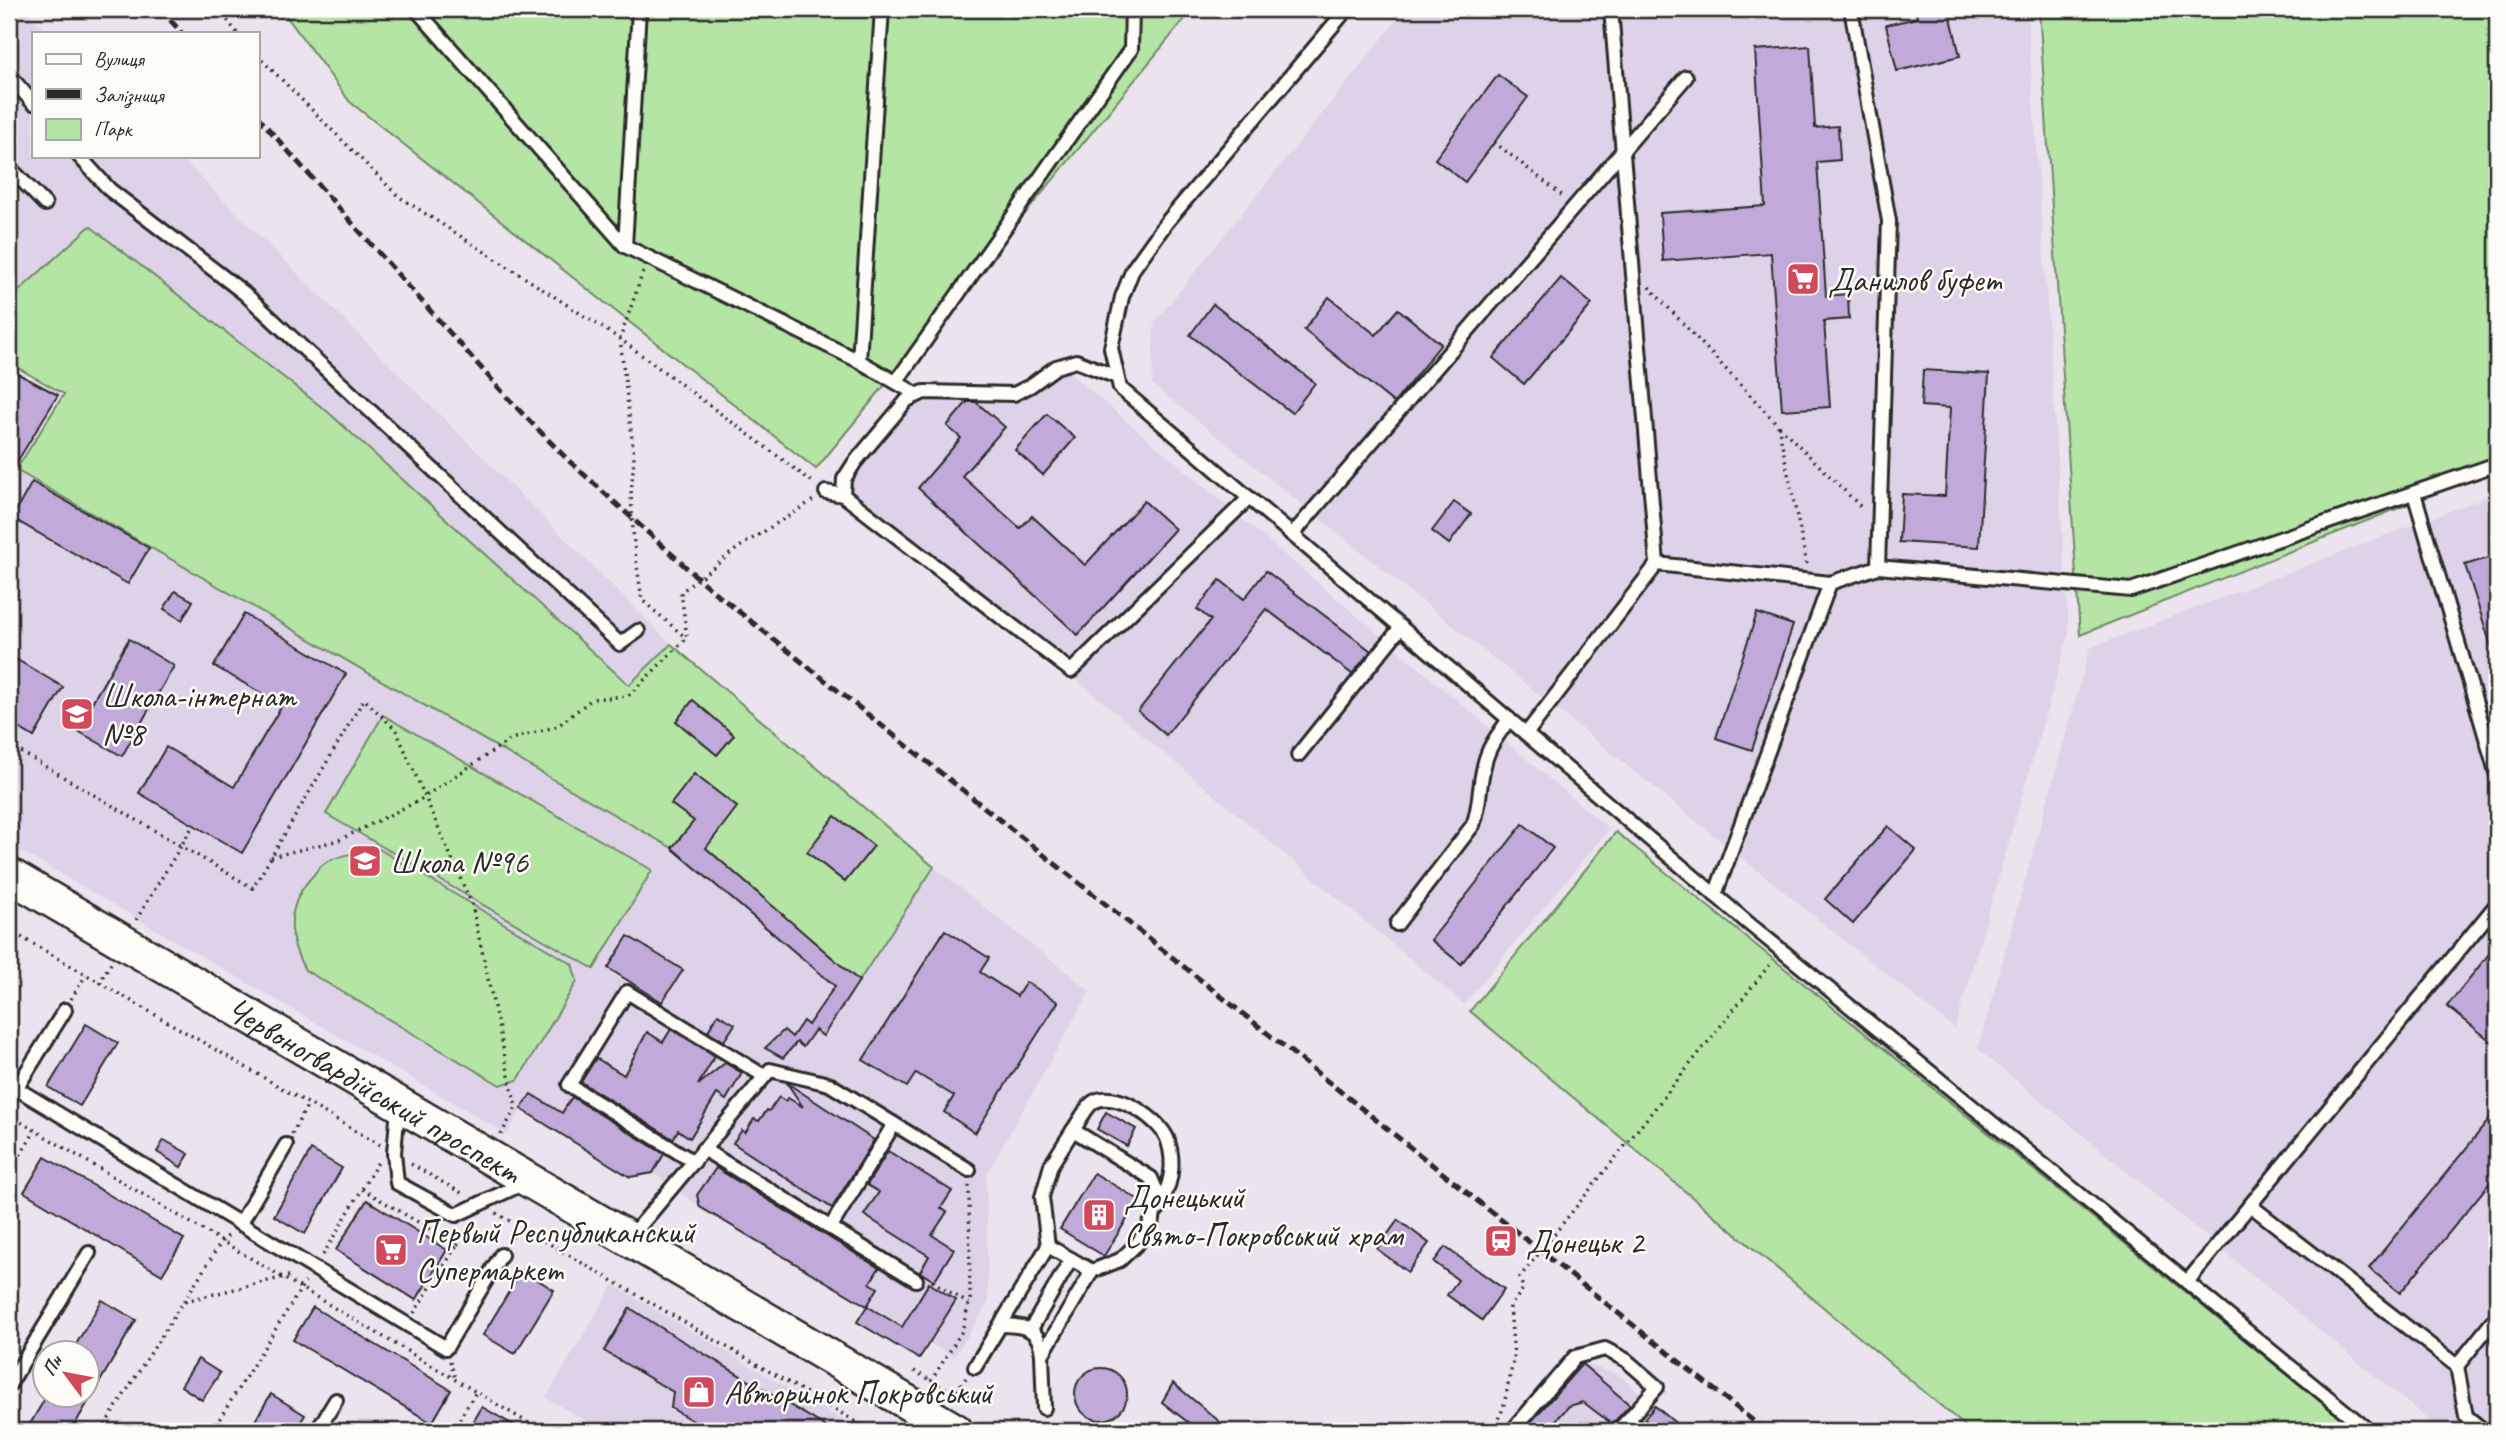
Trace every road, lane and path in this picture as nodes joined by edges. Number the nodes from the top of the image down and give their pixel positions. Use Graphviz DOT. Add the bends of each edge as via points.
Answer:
graph roads {
  1 [pos="219,9"];
  2 [pos="416,9"];
  3 [pos="639,9"];
  4 [pos="883,9"];
  5 [pos="1132,9"];
  6 [pos="1347,9"];
  7 [pos="1611,9"];
  8 [pos="1851,9"];
  9 [pos="2490,9"];
  10 [pos="2497,12"];
  11 [pos="236,32"];
  12 [pos="259,57"];
  13 [pos="9,75"];
  14 [pos="1686,77"];
  15 [pos="32,102"];
  16 [pos="1494,142"];
  17 [pos="1623,151"];
  18 [pos="81,158"];
  19 [pos="9,167"];
  20 [pos="45,204"];
  21 [pos="1575,206"];
  22 [pos="625,246"];
  23 [pos="649,257"];
  24 [pos="1633,269"];
  25 [pos="620,339"];
  26 [pos="859,361"];
  27 [pos="1117,377"];
  28 [pos="896,382"];
  29 [pos="918,395"];
  30 [pos="1778,425"];
  31 [pos="2497,464"];
  32 [pos="826,492"];
  33 [pos="2414,493"];
  34 [pos="843,495"];
  35 [pos="1249,498"];
  36 [pos="1879,525"];
  37 [pos="1292,535"];
  38 [pos="1657,564"];
  39 [pos="1878,567"];
  40 [pos="1810,581"];
  41 [pos="1830,583"];
  42 [pos="1401,628"];
  43 [pos="638,631"];
  44 [pos="687,638"];
  45 [pos="1509,719"];
  46 [pos="1526,734"];
  47 [pos="9,746"];
  48 [pos="1298,755"];
  49 [pos="2497,775"];
  50 [pos="194,824"];
  51 [pos="181,846"];
  52 [pos="9,875"];
  53 [pos="1715,895"];
  54 [pos="2497,904"];
  55 [pos="1397,924"];
  56 [pos="9,930"];
  57 [pos="123,943"];
  58 [pos="1781,950"];
  59 [pos="86,975"];
  60 [pos="99,983"];
  61 [pos="65,1010"];
  62 [pos="764,1076"];
  63 [pos="13,1087"];
  64 [pos="308,1104"];
  65 [pos="398,1104"];
  66 [pos="9,1115"];
  67 [pos="894,1124"];
  68 [pos="35,1130"];
  69 [pos="1073,1130"];
  70 [pos="499,1137"];
  71 [pos="286,1145"];
  72 [pos="704,1149"];
  73 [pos="390,1151"];
  74 [pos="694,1162"];
  75 [pos="969,1170"];
  76 [pos="9,1173"];
  77 [pos="528,1180"];
  78 [pos="362,1189"];
  79 [pos="481,1205"];
  80 [pos="2250,1205"];
  81 [pos="1153,1219"];
  82 [pos="240,1224"];
  83 [pos="830,1228"];
  84 [pos="629,1239"];
  85 [pos="222,1241"];
  86 [pos="1048,1246"];
  87 [pos="89,1253"];
  88 [pos="501,1255"];
  89 [pos="1071,1259"];
  90 [pos="314,1269"];
  91 [pos="1092,1271"];
  92 [pos="283,1278"];
  93 [pos="916,1280"];
  94 [pos="2187,1282"];
  95 [pos="300,1288"];
  96 [pos="183,1302"];
  97 [pos="969,1304"];
  98 [pos="2497,1316"];
  99 [pos="407,1325"];
  100 [pos="1000,1325"];
  101 [pos="1031,1329"];
  102 [pos="1042,1355"];
  103 [pos="2457,1366"];
  104 [pos="975,1367"];
  105 [pos="914,1371"];
  106 [pos="931,1381"];
  107 [pos="9,1385"];
  108 [pos="476,1392"];
  109 [pos="954,1393"];
  110 [pos="979,1397"];
  111 [pos="336,1400"];
  112 [pos="1044,1408"];
  113 [pos="1628,1420"];
  114 [pos="855,1421"];
  115 [pos="1029,1426"];
  116 [pos="938,1427"];
  117 [pos="102,1431"];
  118 [pos="212,1431"];
  119 [pos="317,1431"];
  120 [pos="452,1431"];
  121 [pos="542,1431"];
  122 [pos="856,1431"];
  123 [pos="872,1431"];
  124 [pos="1033,1431"];
  125 [pos="1492,1431"];
  126 [pos="1512,1431"];
  127 [pos="1617,1431"];
  128 [pos="1641,1431"];
  129 [pos="2369,1431"];
  130 [pos="2484,1431"];
  1 -- 11 [label="path"];
  2 -- 22 [label="lane"];
  3 -- 22 [label="lane"];
  4 -- 26 [label="lane"];
  5 -- 28 [label="lane" via="1131,49"];
  6 -- 27 [label="lane" via="1166,223 1133,269 1111,348"];
  7 -- 17 [label="lane"];
  8 -- 36 [label="lane" via="1889,220"];
  9 -- 10 [label="path"];
  12 -- 25 [label="path" via="398,196"];
  13 -- 15 [label="lane"];
  14 -- 17 [label="lane"];
  16 -- 21 [label="path"];
  17 -- 21 [label="lane"];
  17 -- 24 [label="lane"];
  18 -- 43 [label="lane" via="110,190 244,293 620,644"];
  19 -- 20 [label="lane"];
  21 -- 37 [label="lane"];
  22 -- 23 [label="lane"];
  23 -- 25 [label="path"];
  23 -- 26 [label="lane"];
  24 -- 30 [label="path"];
  24 -- 38 [label="lane"];
  25 -- 44 [label="path" via="634,456 631,495 642,600"];
  26 -- 28 [label="lane"];
  27 -- 29 [label="lane" via="1076,361 1056,367 1014,394 948,391"];
  27 -- 35 [label="lane" via="1120,388"];
  28 -- 29 [label="lane"];
  29 -- 34 [label="lane" via="907,400 855,462 845,479"];
  30 -- 36 [label="path"];
  30 -- 40 [label="path"];
  31 -- 33 [label="lane"];
  32 -- 34 [label="lane"];
  33 -- 39 [label="lane" via="2131,590"];
  33 -- 49 [label="lane"];
  34 -- 35 [label="lane" via="1071,671"];
  35 -- 37 [label="lane"];
  36 -- 39 [label="lane"];
  37 -- 42 [label="lane"];
  38 -- 40 [label="lane"];
  38 -- 46 [label="lane"];
  39 -- 41 [label="lane"];
  40 -- 41 [label="lane"];
  41 -- 53 [label="lane"];
  42 -- 45 [label="lane"];
  42 -- 48 [label="lane"];
  45 -- 46 [label="lane"];
  45 -- 55 [label="lane" via="1487,753 1473,825"];
  46 -- 53 [label="lane"];
  47 -- 51 [label="path"];
  50 -- 51 [label="path"];
  51 -- 57 [label="path"];
  51 -- 70 [label="path" via="253,888 364,699 396,730 472,905 516,1108"];
  52 -- 57 [label="main road, Червоногвардійський проспект"];
  53 -- 58 [label="lane"];
  54 -- 80 [label="lane"];
  56 -- 59 [label="path"];
  57 -- 60 [label="path"];
  57 -- 65 [label="main road, Червоногвардійський проспект"];
  58 -- 94 [label="lane"];
  58 -- 125 [label="path" via="1520,1277 1523,1289 1510,1307 1514,1357 1503,1409"];
  59 -- 60 [label="path"];
  59 -- 61 [label="path"];
  60 -- 64 [label="path"];
  61 -- 63 [label="lane"];
  62 -- 67 [label="lane" via="770,1070 829,1084"];
  62 -- 72 [label="lane"];
  62 -- 74 [label="lane" via="627,992 569,1085"];
  63 -- 82 [label="lane"];
  64 -- 71 [label="path"];
  64 -- 73 [label="path"];
  65 -- 73 [label="lane"];
  65 -- 77 [label="main road, Червоногвардійський проспект"];
  66 -- 68 [label="path"];
  67 -- 75 [label="lane"];
  67 -- 83 [label="lane"];
  68 -- 76 [label="path"];
  68 -- 85 [label="path"];
  69 -- 81 [label="lane" via="1151,1178 1157,1192"];
  69 -- 81 [label="lane" via="1092,1103 1106,1097 1123,1101 1158,1124 1168,1139 1173,1170"];
  69 -- 86 [label="lane" via="1051,1165 1042,1197"];
  71 -- 82 [label="lane"];
  72 -- 74 [label="lane"];
  72 -- 83 [label="lane"];
  73 -- 78 [label="path"];
  73 -- 79 [label="path"];
  73 -- 79 [label="lane" via="397,1183 456,1215"];
  74 -- 84 [label="lane"];
  75 -- 97 [label="path"];
  77 -- 79 [label="lane"];
  77 -- 84 [label="main road, Червоногвардійський проспект"];
  78 -- 90 [label="path"];
  78 -- 99 [label="path" via="457,1245"];
  79 -- 114 [label="path"];
  80 -- 94 [label="lane"];
  80 -- 103 [label="lane"];
  81 -- 91 [label="lane" via="1120,1260"];
  82 -- 85 [label="path"];
  82 -- 90 [label="lane"];
  83 -- 93 [label="lane"];
  84 -- 116 [label="main road, Червоногвардійський проспект"];
  85 -- 92 [label="path"];
  85 -- 96 [label="path"];
  86 -- 89 [label="lane"];
  86 -- 100 [label="lane"];
  87 -- 107 [label="lane"];
  88 -- 99 [label="lane" via="446,1348"];
  89 -- 91 [label="lane"];
  89 -- 101 [label="lane"];
  90 -- 92 [label="path"];
  90 -- 95 [label="path"];
  90 -- 99 [label="lane"];
  91 -- 102 [label="lane"];
  92 -- 95 [label="path"];
  92 -- 96 [label="path"];
  93 -- 97 [label="path" via="920,1274"];
  94 -- 129 [label="lane"];
  95 -- 108 [label="path"];
  95 -- 118 [label="path"];
  96 -- 117 [label="path"];
  97 -- 106 [label="path" via="962,1331"];
  98 -- 103 [label="lane"];
  100 -- 101 [label="lane"];
  100 -- 104 [label="lane"];
  101 -- 102 [label="lane" via="1041,1342"];
  102 -- 112 [label="lane"];
  103 -- 130 [label="lane" via="2466,1416"];
  104 -- 109 [label="path"];
  105 -- 106 [label="path"];
  106 -- 109 [label="path"];
  108 -- 120 [label="path"];
  108 -- 121 [label="path"];
  109 -- 110 [label="path"];
  111 -- 119 [label="lane"];
  113 -- 126 [label="lane" via="1657,1387 1626,1360 1605,1349 1575,1357"];
  113 -- 127 [label="lane"];
  113 -- 128 [label="lane"];
  114 -- 122 [label="path"];
  114 -- 123 [label="path"];
  115 -- 124 [label="path"];
}
